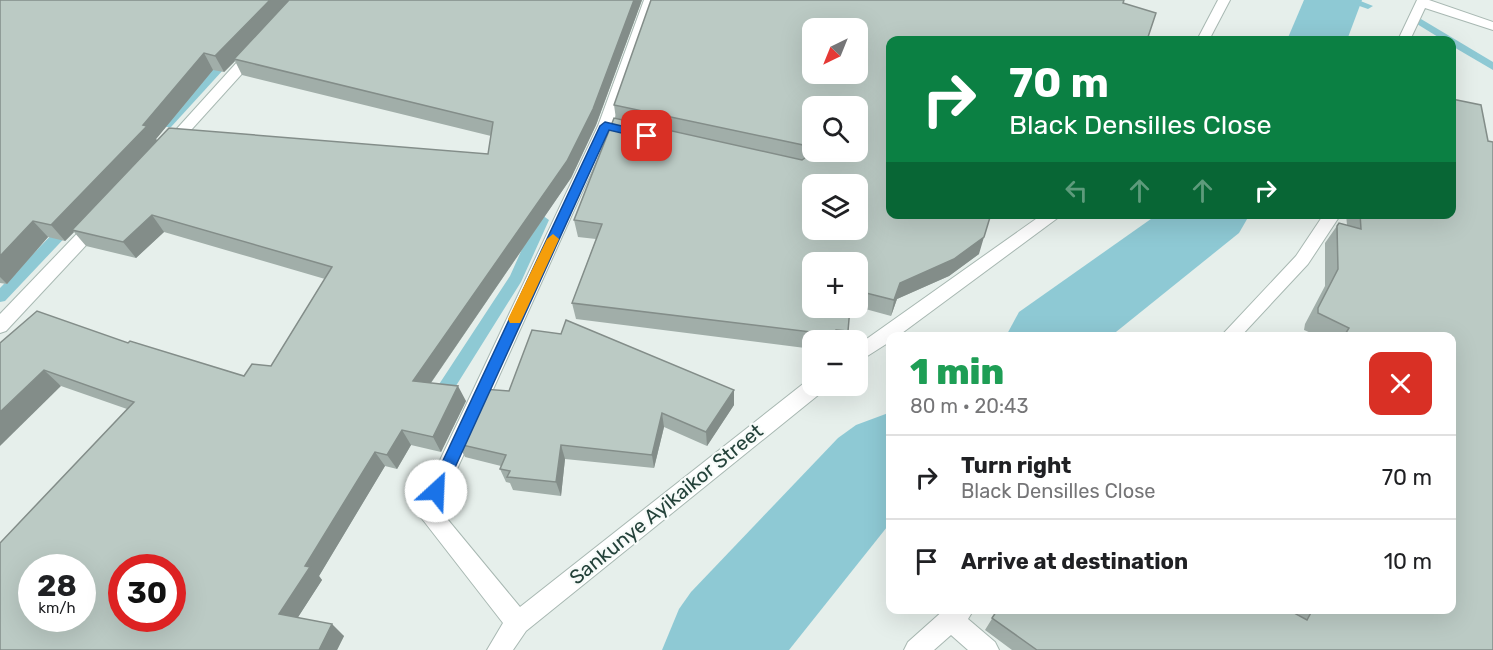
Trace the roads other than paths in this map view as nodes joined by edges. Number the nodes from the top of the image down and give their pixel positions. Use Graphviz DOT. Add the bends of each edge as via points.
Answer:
graph roads {
  1 [pos="650,0"];
  2 [pos="1224,0"];
  3 [pos="1423,2"];
  4 [pos="1493,26"];
  5 [pos="1205,36"];
  6 [pos="1406,36"];
  7 [pos="261,45"];
  8 [pos="155,160"];
  9 [pos="106,213"];
  10 [pos="1048,219"];
  11 [pos="1330,219"];
  12 [pos="0,326"];
  13 [pos="890,332"];
  14 [pos="1234,332"];
  15 [pos="886,335"];
  16 [pos="868,348"];
  17 [pos="803,396"];
  18 [pos="956,614"];
  19 [pos="518,624"];
  20 [pos="499,650"];
  21 [pos="916,650"];
  22 [pos="987,650"];
  1 -- 19 [label="street" via="610,127 427,511"];
  2 -- 5 [label="street"];
  3 -- 4 [label="street"];
  3 -- 6 [label="street"];
  7 -- 8 [label="street"];
  9 -- 12 [label="street"];
  10 -- 13 [label="street"];
  11 -- 14 [label="street" via="1302,260"];
  15 -- 16 [label="street"];
  17 -- 19 [label="street, Sankunye Ayikaikor Street"];
  18 -- 21 [label="street"];
  18 -- 22 [label="street"];
  19 -- 20 [label="street, Sankunye Ayikaikor Street"];
}
